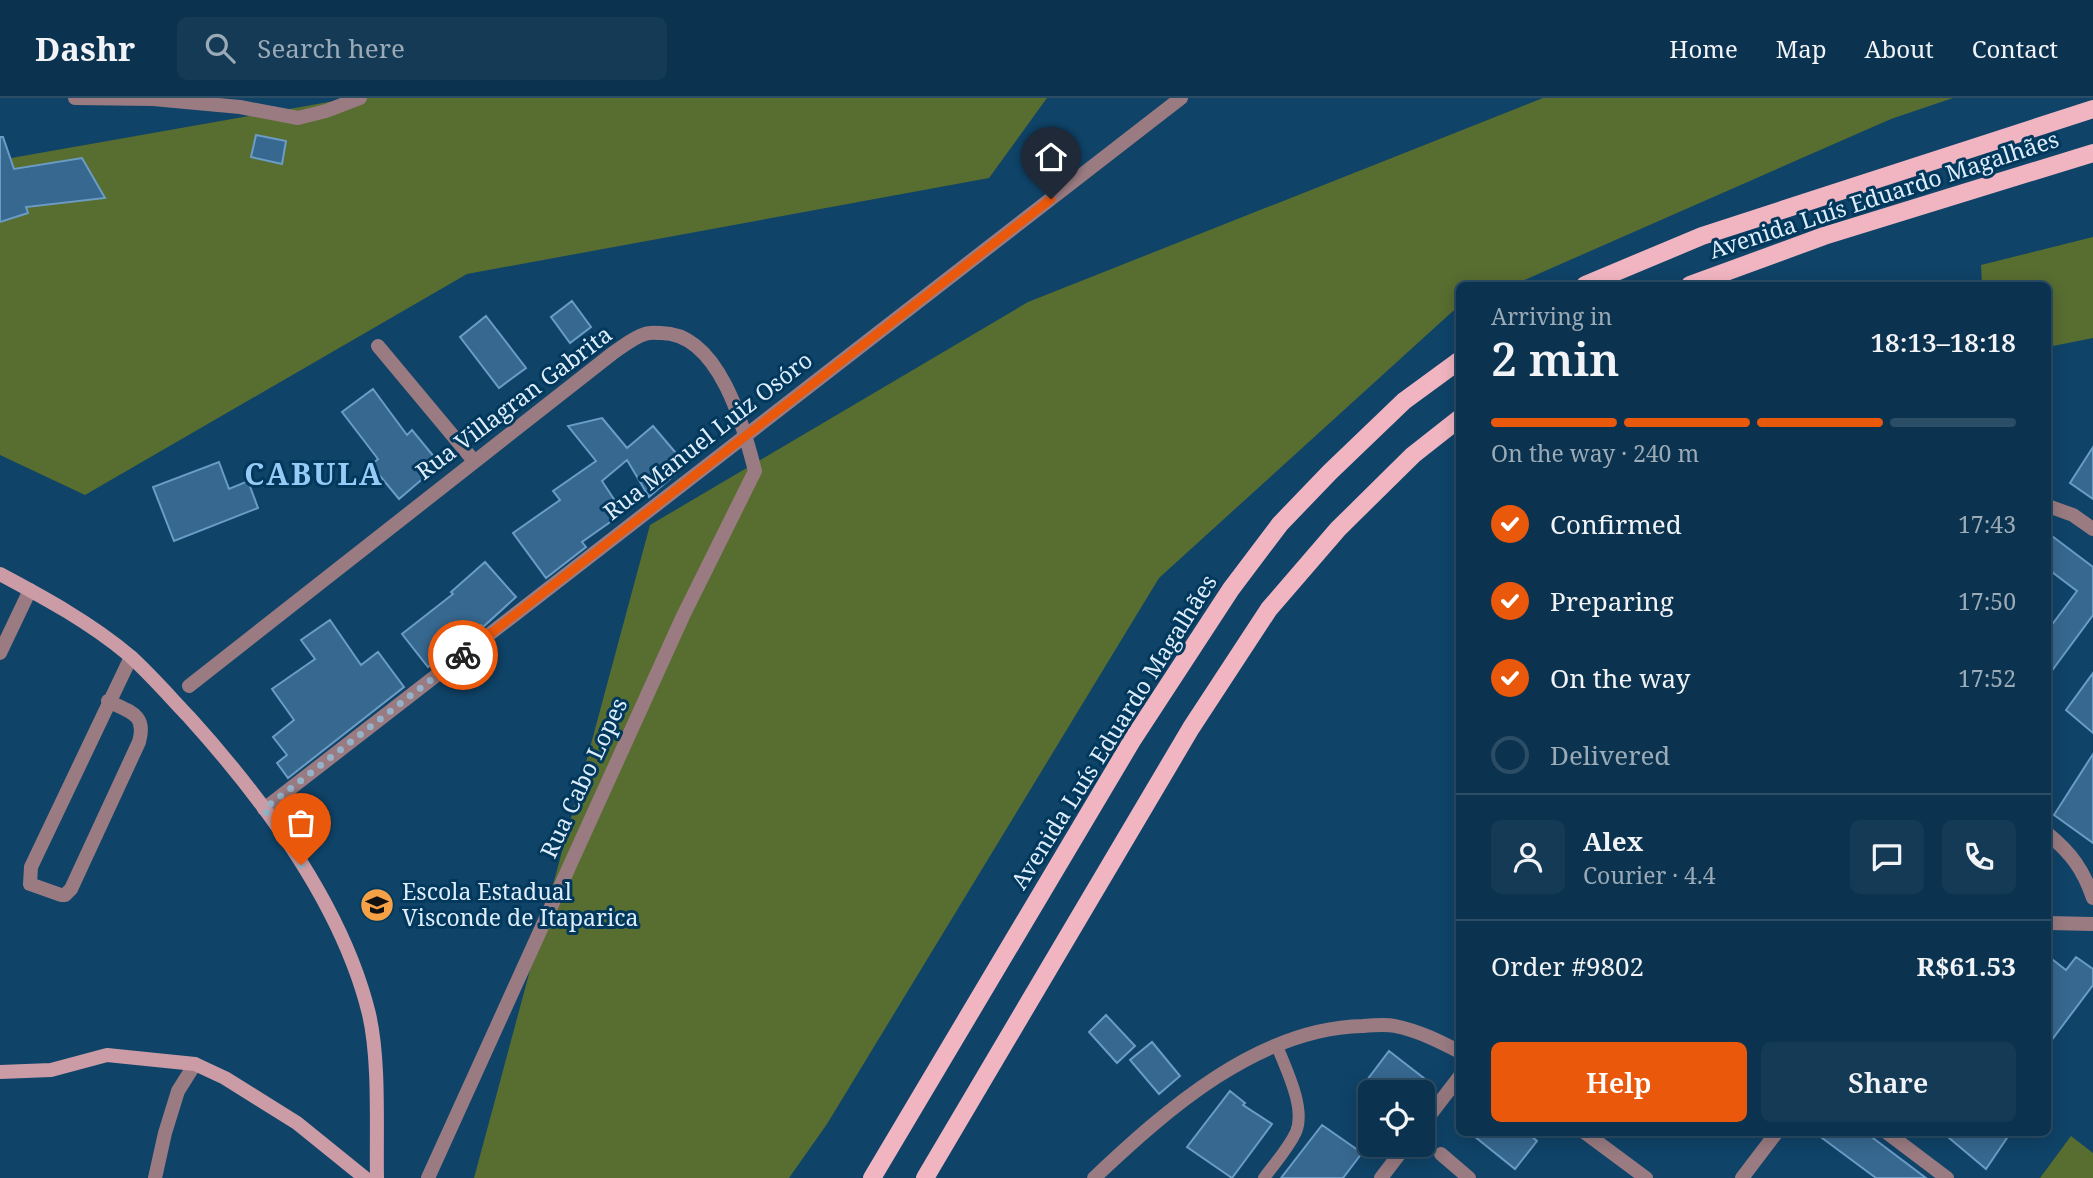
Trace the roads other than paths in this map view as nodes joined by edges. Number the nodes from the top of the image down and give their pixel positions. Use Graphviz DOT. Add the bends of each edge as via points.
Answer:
graph roads {
  1 [pos="75,98"];
  2 [pos="360,98"];
  3 [pos="1181,98"];
  4 [pos="240,102"];
  5 [pos="2093,109"];
  6 [pos="2093,153"];
  7 [pos="1592,282"];
  8 [pos="1698,282"];
  9 [pos="378,346"];
  10 [pos="1456,363"];
  11 [pos="1456,421"];
  12 [pos="746,435"];
  13 [pos="474,461"];
  14 [pos="2051,507"];
  15 [pos="2093,529"];
  16 [pos="0,574"];
  17 [pos="30,590"];
  18 [pos="0,653"];
  19 [pos="131,657"];
  20 [pos="189,686"];
  21 [pos="108,701"];
  22 [pos="264,809"];
  23 [pos="2051,836"];
  24 [pos="2093,898"];
  25 [pos="2051,923"];
  26 [pos="2093,924"];
  27 [pos="1277,1046"];
  28 [pos="1456,1050"];
  29 [pos="195,1063"];
  30 [pos="0,1072"];
  31 [pos="1456,1081"];
  32 [pos="1435,1108"];
  33 [pos="1589,1136"];
  34 [pos="1774,1136"];
  35 [pos="1891,1136"];
  36 [pos="1441,1154"];
  37 [pos="1397,1157"];
  38 [pos="155,1178"];
  39 [pos="365,1178"];
  40 [pos="377,1178"];
  41 [pos="428,1178"];
  42 [pos="872,1178"];
  43 [pos="925,1178"];
  44 [pos="1094,1178"];
  45 [pos="1264,1178"];
  46 [pos="1381,1178"];
  47 [pos="1469,1178"];
  48 [pos="1646,1178"];
  49 [pos="1742,1178"];
  50 [pos="1947,1178"];
  1 -- 4 [label="street"];
  2 -- 4 [label="street" via="298,118"];
  3 -- 12 [label="street, Rua Manuel Luiz Osóro"];
  5 -- 7 [label="main road, Avenida Luís Eduardo Magalhães" via="1702,236"];
  6 -- 8 [label="main road, Avenida Luís Eduardo Magalhães" via="1824,236"];
  9 -- 13 [label="street"];
  10 -- 42 [label="main road, Avenida Luís Eduardo Magalhães" via="1404,401 1330,472 1280,524 1231,589 1133,739"];
  11 -- 43 [label="main road" via="1413,455 1338,529 1269,609 1191,728"];
  12 -- 13 [label="street, Rua Villagran Gabrita" via="715,367 693,342 670,333 646,334 612,353"];
  12 -- 22 [label="street, Rua Manuel Luiz Osóro"];
  12 -- 41 [label="street, Rua Cabo Lopes" via="755,471 683,616"];
  13 -- 20 [label="street, Rua Villagran Gabrita"];
  14 -- 15 [label="street"];
  16 -- 17 [label="main road"];
  17 -- 18 [label="street"];
  17 -- 19 [label="main road"];
  19 -- 21 [label="street"];
  19 -- 22 [label="main road" via="207,738"];
  21 -- 21 [label="street" via="29,871 30,884 61,895 71,888 142,733 138,717"];
  22 -- 40 [label="main road" via="312,881 355,965 375,1061"];
  23 -- 24 [label="street" via="2067,849"];
  25 -- 26 [label="street"];
  27 -- 28 [label="street" via="1345,1026 1393,1025"];
  27 -- 44 [label="street" via="1206,1083"];
  27 -- 45 [label="lane" via="1296,1096 1297,1129"];
  29 -- 30 [label="main road" via="107,1055 51,1070"];
  29 -- 38 [label="street" via="177,1091"];
  29 -- 39 [label="main road" via="297,1123"];
  31 -- 32 [label="street"];
  33 -- 48 [label="street"];
  34 -- 49 [label="street"];
  35 -- 50 [label="street"];
  36 -- 47 [label="street"];
  37 -- 46 [label="street"];
}
